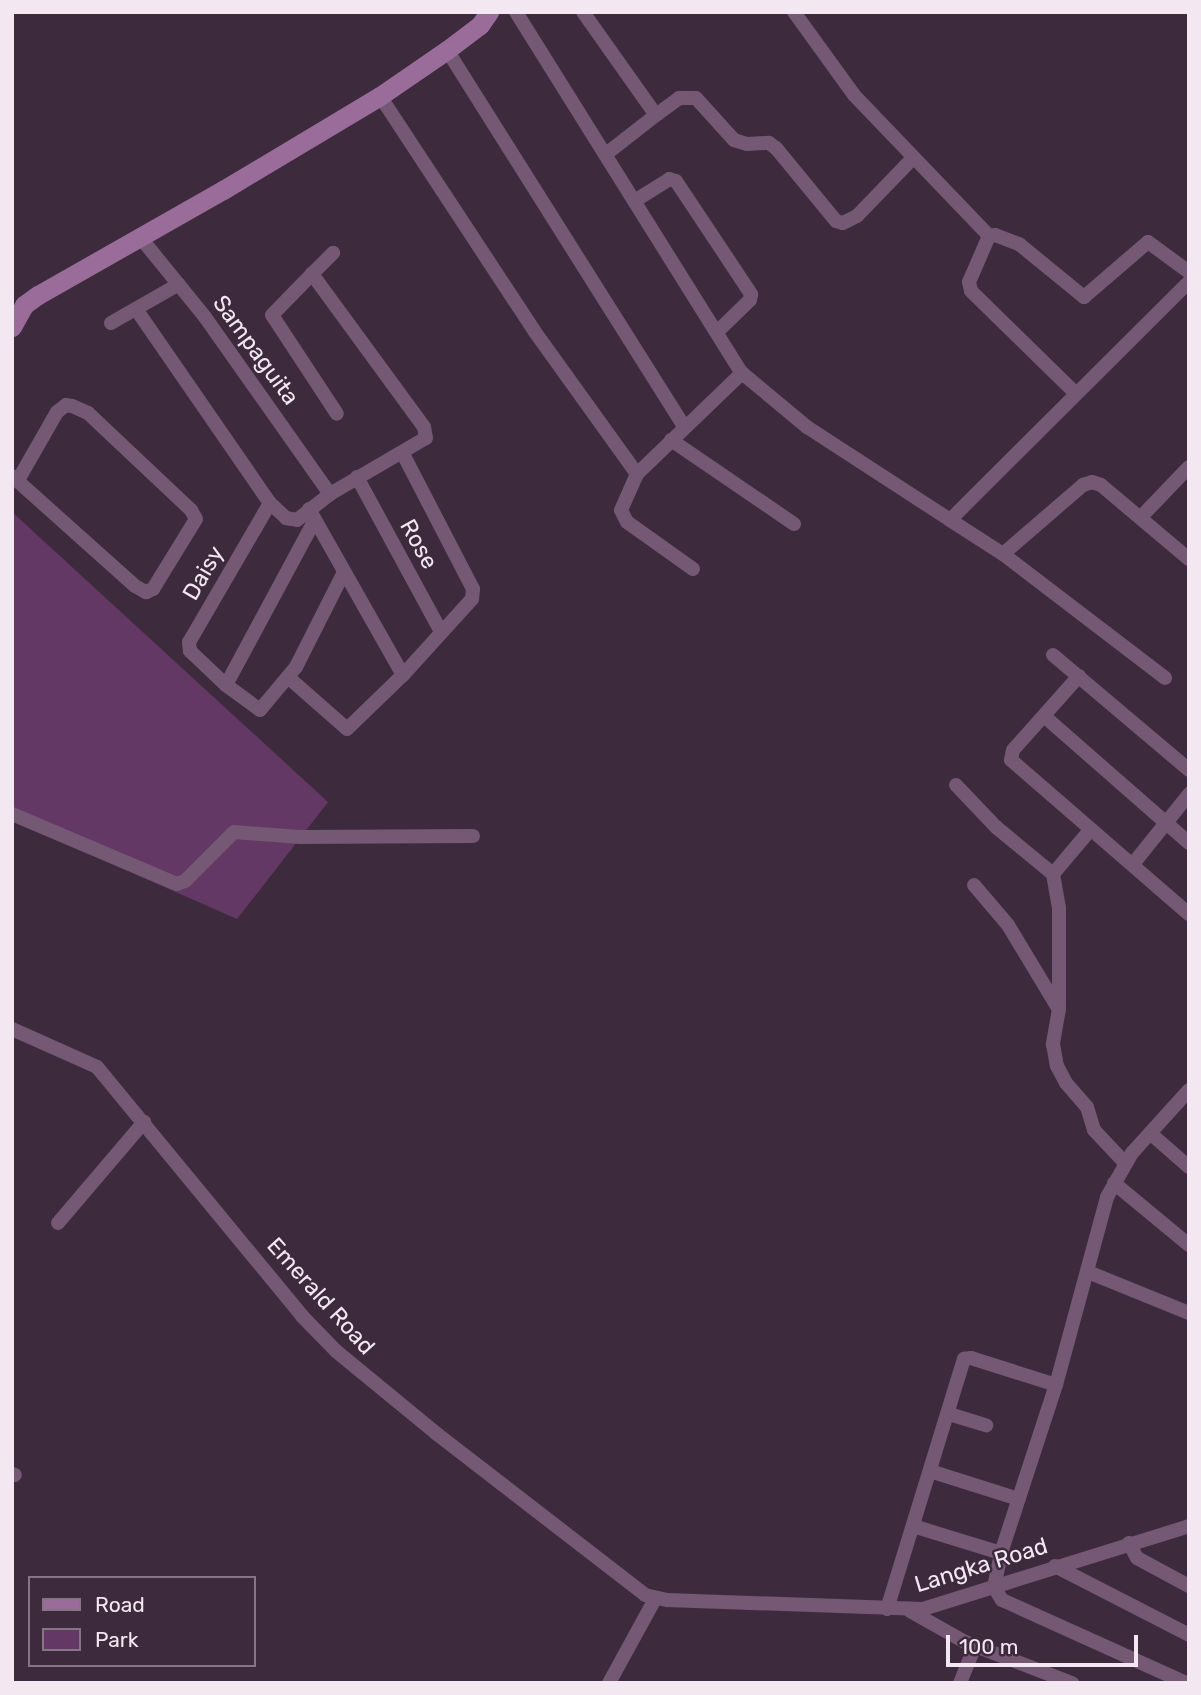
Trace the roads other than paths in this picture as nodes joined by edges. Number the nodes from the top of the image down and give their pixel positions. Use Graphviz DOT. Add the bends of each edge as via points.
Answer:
graph roads {
  1 [pos="489,12"];
  2 [pos="516,12"];
  3 [pos="583,12"];
  4 [pos="794,12"];
  5 [pos="447,50"];
  6 [pos="380,96"];
  7 [pos="656,115"];
  8 [pos="606,154"];
  9 [pos="912,159"];
  10 [pos="636,200"];
  11 [pos="989,236"];
  12 [pos="140,237"];
  13 [pos="333,253"];
  14 [pos="1189,272"];
  15 [pos="312,274"];
  16 [pos="1189,282"];
  17 [pos="179,284"];
  18 [pos="18,301"];
  19 [pos="136,309"];
  20 [pos="111,323"];
  21 [pos="12,327"];
  22 [pos="718,332"];
  23 [pos="742,373"];
  24 [pos="1076,394"];
  25 [pos="337,414"];
  26 [pos="684,427"];
  27 [pos="671,440"];
  28 [pos="403,454"];
  29 [pos="1189,467"];
  30 [pos="637,474"];
  31 [pos="357,477"];
  32 [pos="15,478"];
  33 [pos="330,494"];
  34 [pos="270,503"];
  35 [pos="312,515"];
  36 [pos="1141,517"];
  37 [pos="950,520"];
  38 [pos="794,524"];
  39 [pos="1003,554"];
  40 [pos="1189,559"];
  41 [pos="693,569"];
  42 [pos="344,572"];
  43 [pos="441,632"];
  44 [pos="1053,655"];
  45 [pos="403,675"];
  46 [pos="1079,676"];
  47 [pos="289,678"];
  48 [pos="1165,678"];
  49 [pos="226,685"];
  50 [pos="1044,716"];
  51 [pos="1189,770"];
  52 [pos="956,785"];
  53 [pos="1189,794"];
  54 [pos="12,814"];
  55 [pos="1165,823"];
  56 [pos="1090,830"];
  57 [pos="473,836"];
  58 [pos="1189,843"];
  59 [pos="1133,864"];
  60 [pos="1053,874"];
  61 [pos="974,885"];
  62 [pos="1189,914"];
  63 [pos="1059,1009"];
  64 [pos="12,1029"];
  65 [pos="1189,1090"];
  66 [pos="145,1122"];
  67 [pos="1150,1133"];
  68 [pos="1125,1163"];
  69 [pos="1189,1167"];
  70 [pos="1114,1183"];
  71 [pos="58,1223"];
  72 [pos="1189,1245"];
  73 [pos="1088,1272"];
  74 [pos="1186,1308"];
  75 [pos="1056,1385"];
  76 [pos="949,1414"];
  77 [pos="986,1425"];
  78 [pos="930,1471"];
  79 [pos="1019,1499"];
  80 [pos="913,1526"];
  81 [pos="1189,1526"];
  82 [pos="1129,1543"];
  83 [pos="1001,1553"];
  84 [pos="1055,1566"];
  85 [pos="1189,1586"];
  86 [pos="994,1587"];
  87 [pos="655,1599"];
  88 [pos="887,1609"];
  89 [pos="910,1610"];
  90 [pos="1189,1635"];
  91 [pos="975,1646"];
  92 [pos="1069,1682"];
  93 [pos="609,1683"];
  94 [pos="960,1683"];
  95 [pos="1186,1683"];
  1 -- 5 [label="street" via="480,25"];
  2 -- 8 [label="street"];
  3 -- 7 [label="street"];
  4 -- 9 [label="street" via="854,95"];
  5 -- 6 [label="street"];
  5 -- 26 [label="street"];
  6 -- 12 [label="street"];
  6 -- 30 [label="street" via="535,332"];
  7 -- 8 [label="street"];
  7 -- 9 [label="street" via="679,98 696,98 734,140 769,143 780,152 836,221 843,223 857,216"];
  8 -- 10 [label="street"];
  9 -- 11 [label="street"];
  10 -- 22 [label="street"];
  10 -- 22 [label="street" via="669,179 676,181 751,294"];
  11 -- 14 [label="street" via="1019,244 1084,297 1148,242"];
  11 -- 24 [label="street" via="969,282 971,291"];
  12 -- 17 [label="street, Sampaguita"];
  12 -- 18 [label="street"];
  13 -- 15 [label="street"];
  15 -- 25 [label="street" via="272,316"];
  15 -- 28 [label="street" via="424,427 426,438"];
  16 -- 24 [label="street"];
  17 -- 19 [label="street"];
  17 -- 33 [label="street, Sampaguita"];
  18 -- 21 [label="street"];
  19 -- 20 [label="street"];
  19 -- 34 [label="street"];
  22 -- 23 [label="street"];
  23 -- 26 [label="street"];
  23 -- 37 [label="street" via="807,427"];
  24 -- 37 [label="street"];
  26 -- 27 [label="street"];
  27 -- 30 [label="street"];
  27 -- 38 [label="street"];
  28 -- 31 [label="street"];
  28 -- 43 [label="street" via="473,589 472,599"];
  29 -- 36 [label="street"];
  30 -- 41 [label="street" via="623,502 622,516"];
  31 -- 33 [label="street"];
  31 -- 43 [label="street, Rose"];
  32 -- 32 [label="street" via="146,592 153,589 197,519 88,413 72,406 57,412"];
  33 -- 35 [label="street"];
  34 -- 35 [label="street" via="294,521"];
  34 -- 49 [label="street, Daisy" via="188,647"];
  35 -- 42 [label="street"];
  35 -- 49 [label="street"];
  36 -- 39 [label="street" via="1092,482"];
  36 -- 40 [label="street"];
  37 -- 39 [label="street"];
  39 -- 48 [label="street"];
  42 -- 45 [label="street"];
  42 -- 47 [label="street, Daisy"];
  43 -- 45 [label="street"];
  44 -- 46 [label="street"];
  45 -- 47 [label="street" via="347,729"];
  46 -- 50 [label="street"];
  46 -- 51 [label="street"];
  47 -- 49 [label="street, Daisy" via="260,710"];
  50 -- 55 [label="street"];
  50 -- 56 [label="street" via="1009,756"];
  52 -- 60 [label="street" via="996,827"];
  53 -- 55 [label="street"];
  54 -- 57 [label="street" via="177,884 234,832 300,837"];
  55 -- 58 [label="street"];
  55 -- 59 [label="street"];
  56 -- 59 [label="street"];
  56 -- 60 [label="street"];
  59 -- 62 [label="street"];
  60 -- 63 [label="street" via="1059,908"];
  61 -- 63 [label="street" via="1008,925"];
  63 -- 68 [label="street" via="1053,1044 1061,1075 1087,1107 1094,1130"];
  64 -- 66 [label="street, Emerald Road" via="97,1067"];
  65 -- 67 [label="street"];
  66 -- 71 [label="street"];
  66 -- 87 [label="street, Emerald Road" via="302,1315 344,1358 638,1591"];
  67 -- 68 [label="street"];
  67 -- 69 [label="street"];
  68 -- 70 [label="street"];
  70 -- 72 [label="street"];
  70 -- 73 [label="street"];
  73 -- 74 [label="street"];
  73 -- 75 [label="street"];
  75 -- 76 [label="street" via="967,1357"];
  75 -- 79 [label="street"];
  76 -- 77 [label="street"];
  76 -- 78 [label="street"];
  78 -- 79 [label="street"];
  78 -- 80 [label="street"];
  79 -- 83 [label="street"];
  80 -- 83 [label="street"];
  80 -- 88 [label="street"];
  81 -- 82 [label="street, Langka Road"];
  82 -- 84 [label="street, Langka Road"];
  82 -- 85 [label="street" via="1137,1558"];
  83 -- 86 [label="street"];
  84 -- 86 [label="street, Langka Road"];
  84 -- 90 [label="street"];
  86 -- 89 [label="street, Langka Road" via="933,1608"];
  86 -- 95 [label="street" via="1002,1600"];
  87 -- 88 [label="street, Langka Road"];
  87 -- 93 [label="street"];
  88 -- 89 [label="street, Langka Road"];
  89 -- 91 [label="street"];
  91 -- 92 [label="street"];
  91 -- 94 [label="street"];
}
